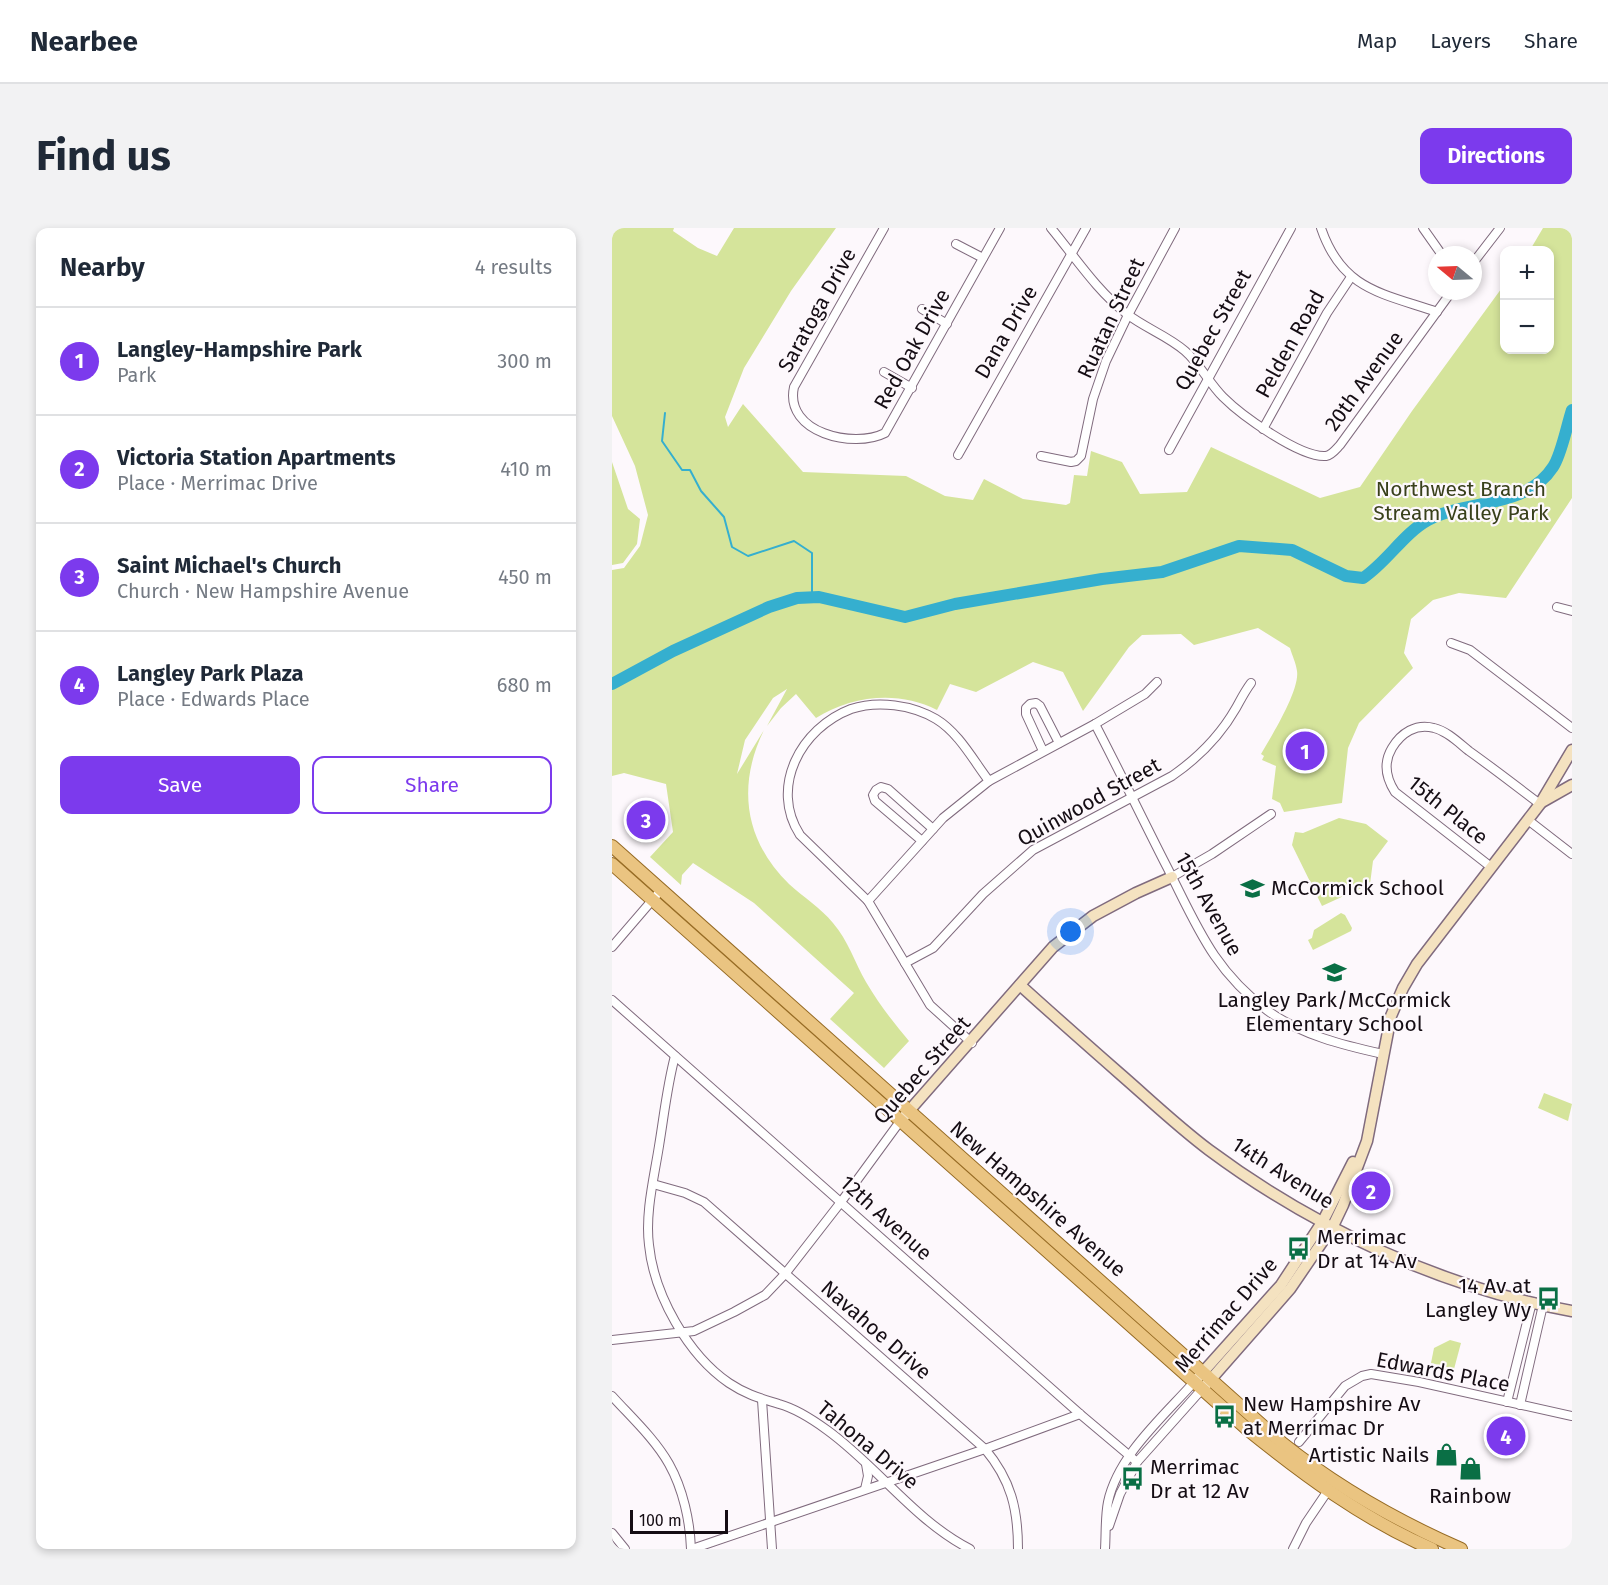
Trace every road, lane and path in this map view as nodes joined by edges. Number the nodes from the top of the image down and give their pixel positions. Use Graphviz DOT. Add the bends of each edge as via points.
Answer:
graph roads {
  1 [pos="884,228"];
  2 [pos="1000,228"];
  3 [pos="1050,228"];
  4 [pos="1086,228"];
  5 [pos="1175,228"];
  6 [pos="1291,228"];
  7 [pos="1321,228"];
  8 [pos="1423,228"];
  9 [pos="1500,228"];
  10 [pos="956,244"];
  11 [pos="1436,246"];
  12 [pos="1482,251"];
  13 [pos="1072,254"];
  14 [pos="983,258"];
  15 [pos="1351,277"];
  16 [pos="1446,300"];
  17 [pos="922,309"];
  18 [pos="1437,312"];
  19 [pos="1128,315"];
  20 [pos="947,324"];
  21 [pos="884,372"];
  22 [pos="1208,379"];
  23 [pos="912,388"];
  24 [pos="1263,429"];
  25 [pos="825,434"];
  26 [pos="1169,450"];
  27 [pos="958,454"];
  28 [pos="1041,456"];
  29 [pos="1557,607"];
  30 [pos="1572,611"];
  31 [pos="1451,643"];
  32 [pos="1157,682"];
  33 [pos="1251,683"];
  34 [pos="1095,724"];
  35 [pos="1572,728"];
  36 [pos="1059,743"];
  37 [pos="1572,750"];
  38 [pos="1043,751"];
  39 [pos="1559,771"];
  40 [pos="989,781"];
  41 [pos="1571,785"];
  42 [pos="1132,797"];
  43 [pos="1540,804"];
  44 [pos="1271,814"];
  45 [pos="1528,820"];
  46 [pos="933,829"];
  47 [pos="922,841"];
  48 [pos="612,846"];
  49 [pos="1572,854"];
  50 [pos="612,864"];
  51 [pos="1491,867"];
  52 [pos="1172,877"];
  53 [pos="657,894"];
  54 [pos="868,901"];
  55 [pos="612,947"];
  56 [pos="904,963"];
  57 [pos="1020,985"];
  58 [pos="612,1000"];
  59 [pos="972,1043"];
  60 [pos="1383,1054"];
  61 [pos="675,1056"];
  62 [pos="905,1116"];
  63 [pos="653,1184"];
  64 [pos="842,1203"];
  65 [pos="1328,1224"];
  66 [pos="785,1274"];
  67 [pos="1537,1304"];
  68 [pos="1572,1311"];
  69 [pos="681,1332"];
  70 [pos="612,1340"];
  71 [pos="1203,1380"];
  72 [pos="612,1396"];
  73 [pos="762,1400"];
  74 [pos="1507,1402"];
  75 [pos="1520,1405"];
  76 [pos="1080,1414"];
  77 [pos="1572,1416"];
  78 [pos="1299,1442"];
  79 [pos="985,1449"];
  80 [pos="1129,1456"];
  81 [pos="1137,1462"];
  82 [pos="866,1463"];
  83 [pos="887,1482"];
  84 [pos="1331,1486"];
  85 [pos="866,1489"];
  86 [pos="770,1522"];
  87 [pos="612,1533"];
  88 [pos="1107,1533"];
  89 [pos="625,1549"];
  90 [pos="692,1549"];
  91 [pos="772,1549"];
  92 [pos="970,1549"];
  93 [pos="1018,1549"];
  94 [pos="1105,1549"];
  95 [pos="1293,1549"];
  96 [pos="1432,1549"];
  97 [pos="1461,1549"];
  1 -- 25 [label="street, Saratoga Drive" via="794,387 799,415"];
  2 -- 14 [label="street, Red Oak Drive"];
  3 -- 13 [label="street, 20th Avenue"];
  4 -- 13 [label="street, Dana Drive"];
  5 -- 19 [label="street, Ruatan Street"];
  6 -- 22 [label="street, Quebec Street"];
  7 -- 15 [label="street" via="1334,255"];
  8 -- 11 [label="street"];
  9 -- 12 [label="street"];
  10 -- 14 [label="street"];
  13 -- 19 [label="street, 20th Avenue"];
  13 -- 27 [label="street, Dana Drive"];
  14 -- 20 [label="street, Red Oak Drive"];
  15 -- 18 [label="street" via="1381,293"];
  15 -- 24 [label="street, Pelden Road"];
  16 -- 18 [label="street, 20th Avenue"];
  17 -- 20 [label="street"];
  18 -- 24 [label="street, 20th Avenue" via="1330,454 1308,452"];
  19 -- 22 [label="street, 20th Avenue" via="1183,349"];
  19 -- 28 [label="street, Ruatan Street" via="1098,382 1081,456 1071,462"];
  20 -- 23 [label="street, Red Oak Drive"];
  21 -- 23 [label="street"];
  22 -- 24 [label="street, 20th Avenue" via="1242,415"];
  22 -- 26 [label="street, Quebec Street"];
  23 -- 25 [label="street, Red Oak Drive" via="885,433 864,439"];
  29 -- 30 [label="street"];
  31 -- 35 [label="street" via="1470,650"];
  32 -- 34 [label="street" via="1145,694"];
  33 -- 42 [label="street, Quinwood Street" via="1227,722 1196,758"];
  34 -- 36 [label="street"];
  34 -- 42 [label="street, 15th Avenue"];
  36 -- 38 [label="street"];
  36 -- 38 [label="street" via="1040,706 1030,704 1026,714"];
  37 -- 39 [label="street, Merrimac Drive"];
  38 -- 40 [label="street"];
  39 -- 41 [label="street" via="1560,780"];
  39 -- 43 [label="street, Merrimac Drive"];
  40 -- 46 [label="street"];
  40 -- 54 [label="street" via="952,732 915,710 893,705 852,709 815,733 803,746 790,773 788,798 794,824 800,835"];
  41 -- 43 [label="street, Merrimac Drive"];
  42 -- 52 [label="street, 15th Avenue"];
  42 -- 56 [label="street, Quinwood Street" via="1033,850 983,894 933,948"];
  43 -- 45 [label="street, Merrimac Drive"];
  43 -- 51 [label="street, 15th Place" via="1436,728 1421,727 1396,741 1386,768 1391,787"];
  44 -- 52 [label="street, Quebec Street"];
  45 -- 49 [label="street"];
  45 -- 51 [label="street, Merrimac Drive"];
  46 -- 47 [label="street"];
  46 -- 47 [label="street" via="888,789 876,790 875,801"];
  47 -- 54 [label="street"];
  48 -- 53 [label="main road, New Hampshire Avenue"];
  50 -- 53 [label="main road, New Hampshire Avenue"];
  51 -- 60 [label="street, Merrimac Drive" via="1408,978 1391,1016"];
  52 -- 57 [label="street, Quebec Street" via="1093,916 1053,947"];
  52 -- 60 [label="street, 15th Avenue" via="1220,965 1254,999 1314,1036"];
  53 -- 55 [label="street"];
  53 -- 62 [label="main road, New Hampshire Avenue"];
  54 -- 56 [label="street"];
  56 -- 59 [label="street" via="930,1005"];
  57 -- 59 [label="street, Quebec Street"];
  57 -- 65 [label="street, 14th Avenue" via="1208,1149"];
  58 -- 61 [label="street, 12th Avenue"];
  59 -- 62 [label="street, Quebec Street"];
  60 -- 65 [label="street, Merrimac Drive" via="1367,1141 1343,1205"];
  61 -- 63 [label="street, Tahona Drive"];
  61 -- 64 [label="street, 12th Avenue"];
  62 -- 64 [label="street, Quebec Street"];
  62 -- 71 [label="main road, New Hampshire Avenue"];
  63 -- 66 [label="street, Navahoe Drive" via="704,1202"];
  63 -- 69 [label="street, Tahona Drive" via="649,1244 653,1270"];
  64 -- 66 [label="street, Quebec Street"];
  64 -- 76 [label="street, 12th Avenue"];
  65 -- 67 [label="street, 14th Avenue" via="1398,1258"];
  65 -- 71 [label="street, Merrimac Drive" via="1290,1289"];
  66 -- 69 [label="street, Quebec Street" via="765,1294 734,1312 694,1331"];
  66 -- 79 [label="street, Navahoe Drive"];
  67 -- 68 [label="street, 14th Avenue"];
  67 -- 74 [label="street"];
  67 -- 75 [label="street"];
  69 -- 70 [label="street, Quebec Street"];
  69 -- 73 [label="street, Tahona Drive" via="716,1373"];
  71 -- 80 [label="street, Merrimac Drive"];
  71 -- 81 [label="street, Merrimac Drive"];
  71 -- 84 [label="main road, New Hampshire Avenue"];
  72 -- 90 [label="street" via="669,1464 682,1496"];
  73 -- 82 [label="street, Tahona Drive" via="804,1413"];
  73 -- 86 [label="street"];
  74 -- 75 [label="street, Edwards Place"];
  74 -- 78 [label="street, Edwards Place" via="1419,1382 1366,1375 1345,1386"];
  75 -- 77 [label="street, Edwards Place"];
  76 -- 79 [label="street"];
  76 -- 80 [label="street, 12th Avenue"];
  79 -- 83 [label="street"];
  79 -- 93 [label="street, Navahoe Drive" via="1008,1484"];
  80 -- 81 [label="street, 12th Avenue"];
  80 -- 88 [label="street, Merrimac Drive" via="1113,1486"];
  81 -- 88 [label="street, Merrimac Drive" via="1120,1494"];
  82 -- 83 [label="street, Tahona Drive"];
  82 -- 85 [label="street"];
  83 -- 85 [label="street"];
  83 -- 92 [label="street, Tahona Drive" via="942,1532"];
  84 -- 95 [label="street"];
  84 -- 96 [label="main road, New Hampshire Avenue" via="1382,1524"];
  84 -- 97 [label="main road, New Hampshire Avenue"];
  85 -- 86 [label="street"];
  86 -- 90 [label="street"];
  86 -- 91 [label="street"];
  87 -- 89 [label="street"];
  88 -- 94 [label="street, Merrimac Drive"];
}
